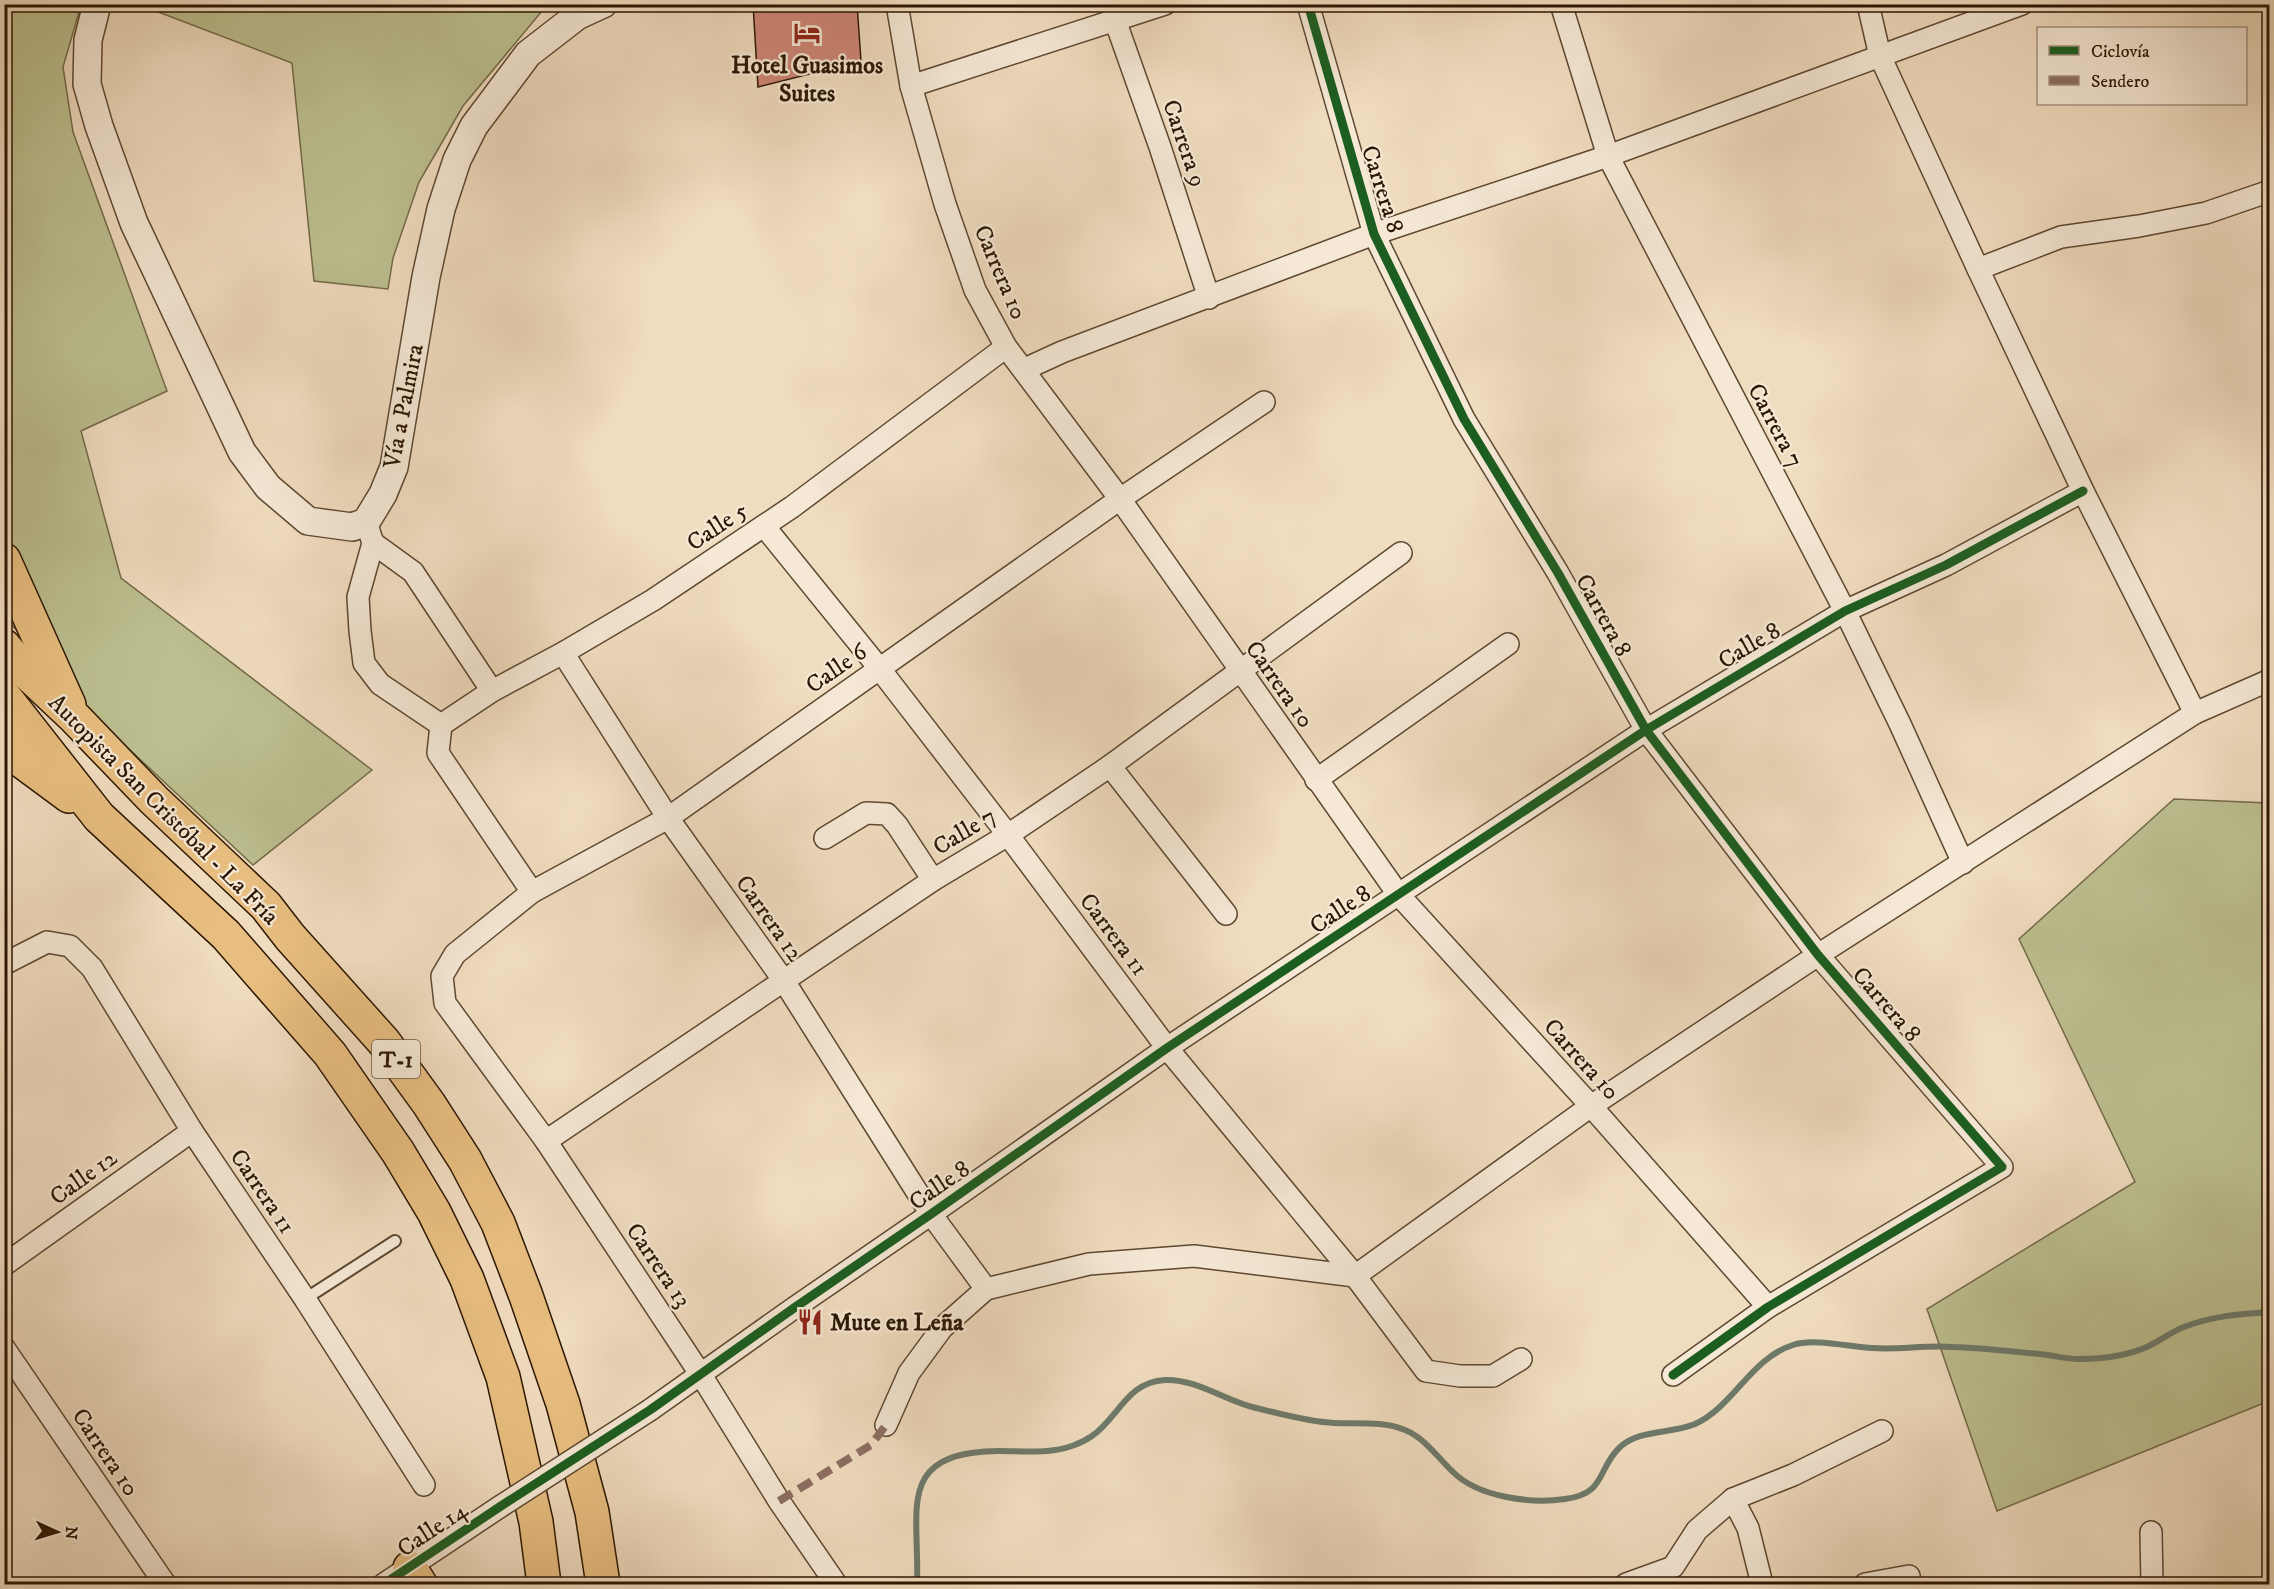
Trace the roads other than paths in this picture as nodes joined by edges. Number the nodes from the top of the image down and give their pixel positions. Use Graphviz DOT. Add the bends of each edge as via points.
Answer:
graph roads {
  1 [pos="97,4"];
  2 [pos="603,4"];
  3 [pos="897,4"];
  4 [pos="1165,4"];
  5 [pos="1308,4"];
  6 [pos="1561,4"];
  7 [pos="1868,4"];
  8 [pos="2022,4"];
  9 [pos="1114,12"];
  10 [pos="1880,56"];
  11 [pos="911,86"];
  12 [pos="1608,156"];
  13 [pos="2270,191"];
  14 [pos="1374,234"];
  15 [pos="1978,268"];
  16 [pos="1209,298"];
  17 [pos="1006,347"];
  18 [pos="1025,369"];
  19 [pos="1264,402"];
  20 [pos="2084,491"];
  21 [pos="1120,499"];
  22 [pos="764,526"];
  23 [pos="369,532"];
  24 [pos="1401,553"];
  25 [pos="4,560"];
  26 [pos="1845,611"];
  27 [pos="1508,644"];
  28 [pos="4,646"];
  29 [pos="563,653"];
  30 [pos="879,669"];
  31 [pos="1240,670"];
  32 [pos="2270,680"];
  33 [pos="492,690"];
  34 [pos="4,696"];
  35 [pos="2195,713"];
  36 [pos="75,718"];
  37 [pos="441,724"];
  38 [pos="1646,730"];
  39 [pos="4,745"];
  40 [pos="1110,766"];
  41 [pos="1316,780"];
  42 [pos="99,817"];
  43 [pos="668,818"];
  44 [pos="1008,835"];
  45 [pos="825,838"];
  46 [pos="1963,862"];
  47 [pos="933,880"];
  48 [pos="532,892"];
  49 [pos="1398,894"];
  50 [pos="1226,914"];
  51 [pos="1818,955"];
  52 [pos="4,964"];
  53 [pos="442,976"];
  54 [pos="784,981"];
  55 [pos="1167,1048"];
  56 [pos="1591,1106"];
  57 [pos="192,1131"];
  58 [pos="546,1140"];
  59 [pos="931,1214"];
  60 [pos="395,1241"];
  61 [pos="4,1265"];
  62 [pos="1356,1276"];
  63 [pos="986,1289"];
  64 [pos="305,1299"];
  65 [pos="1768,1307"];
  66 [pos="4,1348"];
  67 [pos="1521,1359"];
  68 [pos="701,1375"];
  69 [pos="1673,1375"];
  70 [pos="650,1410"];
  71 [pos="886,1425"];
  72 [pos="1882,1431"];
  73 [pos="424,1485"];
  74 [pos="1733,1499"];
  75 [pos="2151,1532"];
  76 [pos="1909,1576"];
  77 [pos="405,1579"];
  78 [pos="165,1584"];
  79 [pos="544,1584"];
  80 [pos="603,1584"];
  81 [pos="836,1584"];
  82 [pos="1626,1584"];
  83 [pos="1762,1584"];
  84 [pos="1865,1584"];
  85 [pos="2152,1584"];
  1 -- 23 [label="street" via="88,40 87,84 99,126 134,223 242,452 268,487 308,521"];
  2 -- 23 [label="street, Vía a Palmira" via="577,16 528,54 474,126 457,160 426,277 394,466"];
  3 -- 11 [label="street, Carrera 10"];
  4 -- 9 [label="street"];
  5 -- 14 [label="street, Carrera 8"];
  6 -- 12 [label="street, Carrera 7"];
  7 -- 10 [label="street"];
  8 -- 10 [label="street"];
  9 -- 11 [label="street"];
  9 -- 16 [label="street, Carrera 9"];
  10 -- 12 [label="street"];
  10 -- 15 [label="street"];
  11 -- 17 [label="street, Carrera 10" via="975,290"];
  12 -- 14 [label="street"];
  12 -- 26 [label="street, Carrera 7"];
  13 -- 15 [label="street" via="2206,213 2061,237"];
  14 -- 16 [label="street"];
  14 -- 38 [label="street, Carrera 8" via="1464,419 1558,573"];
  15 -- 20 [label="street"];
  16 -- 18 [label="street"];
  17 -- 18 [label="street, Carrera 10"];
  17 -- 22 [label="street, Calle 5"];
  18 -- 21 [label="street, Carrera 10"];
  19 -- 21 [label="street, Calle 6"];
  20 -- 26 [label="street, Calle 8" via="1946,564"];
  20 -- 35 [label="street"];
  21 -- 30 [label="street, Calle 6"];
  21 -- 31 [label="street, Carrera 10"];
  22 -- 29 [label="street, Calle 5" via="653,600"];
  22 -- 30 [label="street, Carrera 11"];
  23 -- 33 [label="street" via="413,572"];
  23 -- 37 [label="street" via="358,597 364,663 380,684"];
  24 -- 31 [label="street, Calle 7"];
  25 -- 36 [label="highway"];
  26 -- 38 [label="street, Calle 8"];
  26 -- 46 [label="street, Carrera 7"];
  27 -- 41 [label="street"];
  28 -- 36 [label="highway, Autopista San Cristóbal - La Fría / T-1"];
  29 -- 33 [label="street, Calle 5"];
  29 -- 43 [label="street, Carrera 12"];
  30 -- 43 [label="street, Calle 6"];
  30 -- 44 [label="street, Carrera 11"];
  31 -- 40 [label="street, Calle 7"];
  31 -- 41 [label="street, Carrera 10"];
  32 -- 35 [label="street"];
  33 -- 37 [label="street, Calle 5"];
  34 -- 42 [label="highway, Autopista San Cristóbal - La Fría / T-1"];
  35 -- 46 [label="street"];
  36 -- 80 [label="highway, Autopista San Cristóbal - La Fría / T-1" via="154,800 266,906 384,1042 465,1160 498,1223 563,1404 592,1512"];
  37 -- 48 [label="street" via="438,753"];
  38 -- 49 [label="street, Calle 8"];
  38 -- 51 [label="street, Carrera 8"];
  39 -- 42 [label="highway"];
  40 -- 44 [label="street, Calle 7"];
  40 -- 50 [label="street"];
  41 -- 49 [label="street, Carrera 10"];
  42 -- 79 [label="highway, Autopista San Cristóbal - La Fría / T-1" via="226,935 330,1054 434,1212 467,1279 503,1377 536,1522"];
  43 -- 48 [label="street, Calle 6"];
  43 -- 54 [label="street, Carrera 12"];
  44 -- 47 [label="street, Calle 7"];
  44 -- 55 [label="street, Carrera 11"];
  45 -- 47 [label="street" via="866,813 887,814"];
  46 -- 51 [label="street"];
  47 -- 54 [label="street, Calle 7"];
  48 -- 53 [label="street, Calle 6" via="456,954"];
  49 -- 55 [label="street, Calle 8"];
  49 -- 56 [label="street, Carrera 10"];
  51 -- 56 [label="street"];
  51 -- 65 [label="street, Carrera 8" via="2002,1167"];
  52 -- 57 [label="street, Carrera 11" via="47,942 70,946 92,968"];
  53 -- 58 [label="street, Carrera 13" via="445,1003"];
  54 -- 58 [label="street, Calle 7"];
  54 -- 59 [label="street, Carrera 12"];
  55 -- 59 [label="street, Calle 8"];
  55 -- 62 [label="street, Carrera 11"];
  56 -- 62 [label="street"];
  56 -- 65 [label="street, Carrera 10"];
  57 -- 61 [label="street, Calle 12"];
  57 -- 64 [label="street, Carrera 11"];
  58 -- 68 [label="street, Carrera 13"];
  59 -- 63 [label="street, Carrera 12"];
  59 -- 68 [label="street, Calle 8"];
  60 -- 64 [label="lane"];
  62 -- 63 [label="street" via="1194,1256 1089,1264"];
  62 -- 67 [label="street, Carrera 11" via="1426,1371 1492,1376"];
  63 -- 71 [label="street" via="942,1328 922,1355 909,1373"];
  64 -- 73 [label="street, Carrera 11"];
  65 -- 69 [label="street"];
  66 -- 78 [label="street, Carrera 10"];
  68 -- 70 [label="street, Calle 8"];
  68 -- 81 [label="street, Carrera 13" via="779,1502"];
  70 -- 77 [label="street, Calle 14, bridge" via="501,1506"];
  72 -- 74 [label="street" via="1794,1475"];
  74 -- 82 [label="street" via="1696,1530 1672,1567"];
  74 -- 83 [label="street" via="1748,1528"];
  75 -- 85 [label="street"];
  76 -- 84 [label="street"];
}
